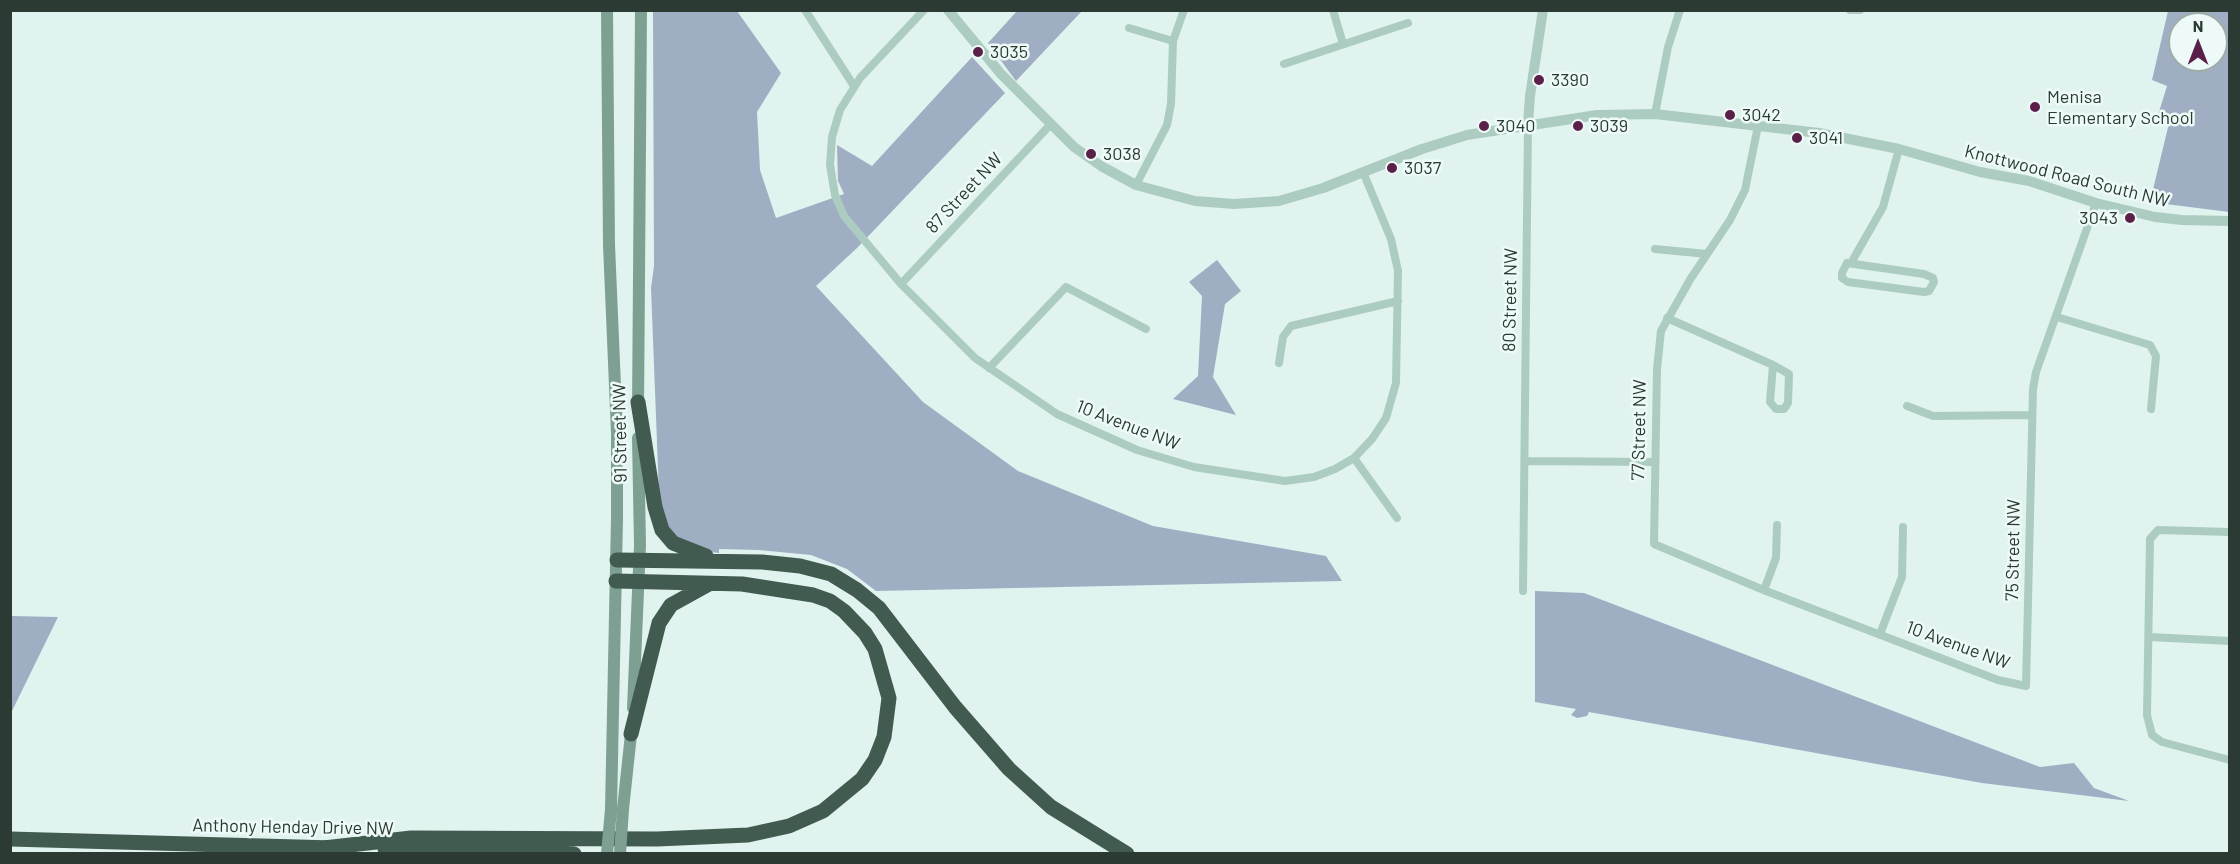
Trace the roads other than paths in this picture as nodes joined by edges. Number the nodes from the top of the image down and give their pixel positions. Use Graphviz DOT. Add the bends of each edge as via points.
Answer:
graph roads {
  1 [pos="607,10"];
  2 [pos="641,10"];
  3 [pos="805,10"];
  4 [pos="924,10"];
  5 [pos="948,10"];
  6 [pos="1184,10"];
  7 [pos="1333,10"];
  8 [pos="1544,10"];
  9 [pos="1680,10"];
  10 [pos="1850,10"];
  11 [pos="1860,11"];
  12 [pos="1408,23"];
  13 [pos="1130,28"];
  14 [pos="1173,41"];
  15 [pos="1343,44"];
  16 [pos="1284,64"];
  17 [pos="854,86"];
  18 [pos="1655,114"];
  19 [pos="1528,124"];
  20 [pos="1050,125"];
  21 [pos="1758,126"];
  22 [pos="1899,149"];
  23 [pos="1363,172"];
  24 [pos="1136,185"];
  25 [pos="2096,203"];
  26 [pos="2229,221"];
  27 [pos="1654,249"];
  28 [pos="1707,254"];
  29 [pos="1851,263"];
  30 [pos="901,284"];
  31 [pos="1398,301"];
  32 [pos="2057,316"];
  33 [pos="1667,318"];
  34 [pos="1146,329"];
  35 [pos="1279,363"];
  36 [pos="1773,365"];
  37 [pos="988,368"];
  38 [pos="638,402"];
  39 [pos="1907,406"];
  40 [pos="2151,409"];
  41 [pos="2031,415"];
  42 [pos="1354,458"];
  43 [pos="1525,460"];
  44 [pos="1655,462"];
  45 [pos="1397,518"];
  46 [pos="1777,525"];
  47 [pos="1903,527"];
  48 [pos="2229,532"];
  49 [pos="1654,544"];
  50 [pos="617,560"];
  51 [pos="639,561"];
  52 [pos="742,562"];
  53 [pos="616,581"];
  54 [pos="639,581"];
  55 [pos="711,583"];
  56 [pos="1764,590"];
  57 [pos="1523,591"];
  58 [pos="1880,634"];
  59 [pos="2149,638"];
  60 [pos="2229,641"];
  61 [pos="2026,686"];
  62 [pos="631,734"];
  63 [pos="2229,760"];
  64 [pos="617,809"];
  65 [pos="10,839"];
  66 [pos="324,848"];
  67 [pos="574,854"];
  68 [pos="607,854"];
  69 [pos="620,854"];
  70 [pos="1127,854"];
  1 -- 50 [label="main road, 91 Street NW"];
  2 -- 38 [label="main road, 91 Street NW"];
  3 -- 17 [label="street"];
  4 -- 17 [label="street, 10 Avenue NW"];
  5 -- 20 [label="street, Knottwood Road South NW" via="975,45"];
  6 -- 14 [label="street"];
  7 -- 15 [label="street"];
  8 -- 19 [label="street, 80 Street NW"];
  9 -- 18 [label="street" via="1668,47"];
  10 -- 11 [label="street"];
  12 -- 15 [label="street"];
  13 -- 14 [label="street"];
  14 -- 24 [label="street" via="1167,125"];
  15 -- 16 [label="street"];
  17 -- 30 [label="street, 10 Avenue NW" via="840,110 832,137 833,185 850,226"];
  18 -- 19 [label="street, Knottwood Road South NW" via="1597,115"];
  18 -- 21 [label="street, Knottwood Road South NW"];
  19 -- 23 [label="street, Knottwood Road South NW" via="1467,135"];
  19 -- 43 [label="street, 80 Street NW"];
  20 -- 24 [label="street, Knottwood Road South NW" via="1101,166"];
  20 -- 30 [label="street, 87 Street NW"];
  21 -- 22 [label="street, Knottwood Road South NW"];
  21 -- 28 [label="street, 77 Street NW" via="1745,190"];
  22 -- 25 [label="street, Knottwood Road South NW" via="2029,181"];
  22 -- 29 [label="street" via="1883,207"];
  23 -- 24 [label="street, Knottwood Road South NW" via="1298,197 1255,204 1195,201"];
  23 -- 31 [label="street" via="1394,248"];
  25 -- 26 [label="street, Knottwood Road South NW" via="2182,220"];
  25 -- 32 [label="street, 75 Street NW"];
  27 -- 28 [label="street"];
  28 -- 33 [label="street, 77 Street NW"];
  29 -- 29 [label="street" via="1924,274 1934,282 1924,292 1848,282 1842,278 1843,266"];
  30 -- 37 [label="street, 10 Avenue NW"];
  31 -- 35 [label="street" via="1291,326 1283,337"];
  31 -- 42 [label="street" via="1392,400 1378,431"];
  32 -- 40 [label="street" via="2150,345 2156,356"];
  32 -- 41 [label="street, 75 Street NW" via="2036,372"];
  33 -- 36 [label="street"];
  33 -- 44 [label="street, 77 Street NW" via="1658,343"];
  34 -- 37 [label="street" via="1066,287"];
  36 -- 36 [label="street" via="1789,374 1785,409 1776,409 1770,402"];
  37 -- 42 [label="street, 10 Avenue NW" via="1073,423 1137,450 1224,473 1276,480 1305,479"];
  38 -- 51 [label="main road, 91 Street NW"];
  38 -- 52 [label="highway" via="662,530 673,543 690,552"];
  39 -- 41 [label="street" via="1932,416"];
  41 -- 61 [label="street, 75 Street NW"];
  42 -- 45 [label="street"];
  43 -- 44 [label="street"];
  43 -- 57 [label="street, 80 Street NW"];
  44 -- 49 [label="street, 77 Street NW"];
  46 -- 56 [label="street" via="1776,558"];
  47 -- 58 [label="street, 10 Avenue NW" via="1902,577"];
  48 -- 59 [label="street" via="2158,530 2150,539"];
  49 -- 56 [label="street, 10 Avenue NW"];
  50 -- 51 [label="highway"];
  50 -- 53 [label="main road, 91 Street NW"];
  51 -- 52 [label="highway"];
  51 -- 54 [label="main road, 91 Street NW"];
  52 -- 70 [label="highway" via="800,566 831,574 857,590 879,608 955,707 1009,769 1051,807"];
  53 -- 54 [label="highway"];
  53 -- 64 [label="main road, 91 Street NW"];
  54 -- 55 [label="highway"];
  54 -- 62 [label="main road, 91 Street NW"];
  55 -- 62 [label="highway" via="671,605 658,623"];
  55 -- 66 [label="highway" via="742,584 830,601 865,633 875,649 889,698 884,737 862,779 823,811 789,826 718,838 411,838"];
  56 -- 58 [label="street, 10 Avenue NW"];
  58 -- 61 [label="street, 10 Avenue NW" via="1998,680"];
  59 -- 60 [label="street"];
  59 -- 63 [label="street" via="2147,715 2152,735 2162,742"];
  62 -- 64 [label="main road, 91 Street NW"];
  64 -- 68 [label="main road, 91 Street NW, bridge"];
  64 -- 69 [label="main road, 91 Street NW, bridge"];
  65 -- 66 [label="highway, Anthony Henday Drive NW"];
  66 -- 67 [label="highway, Anthony Henday Drive NW"];
}
